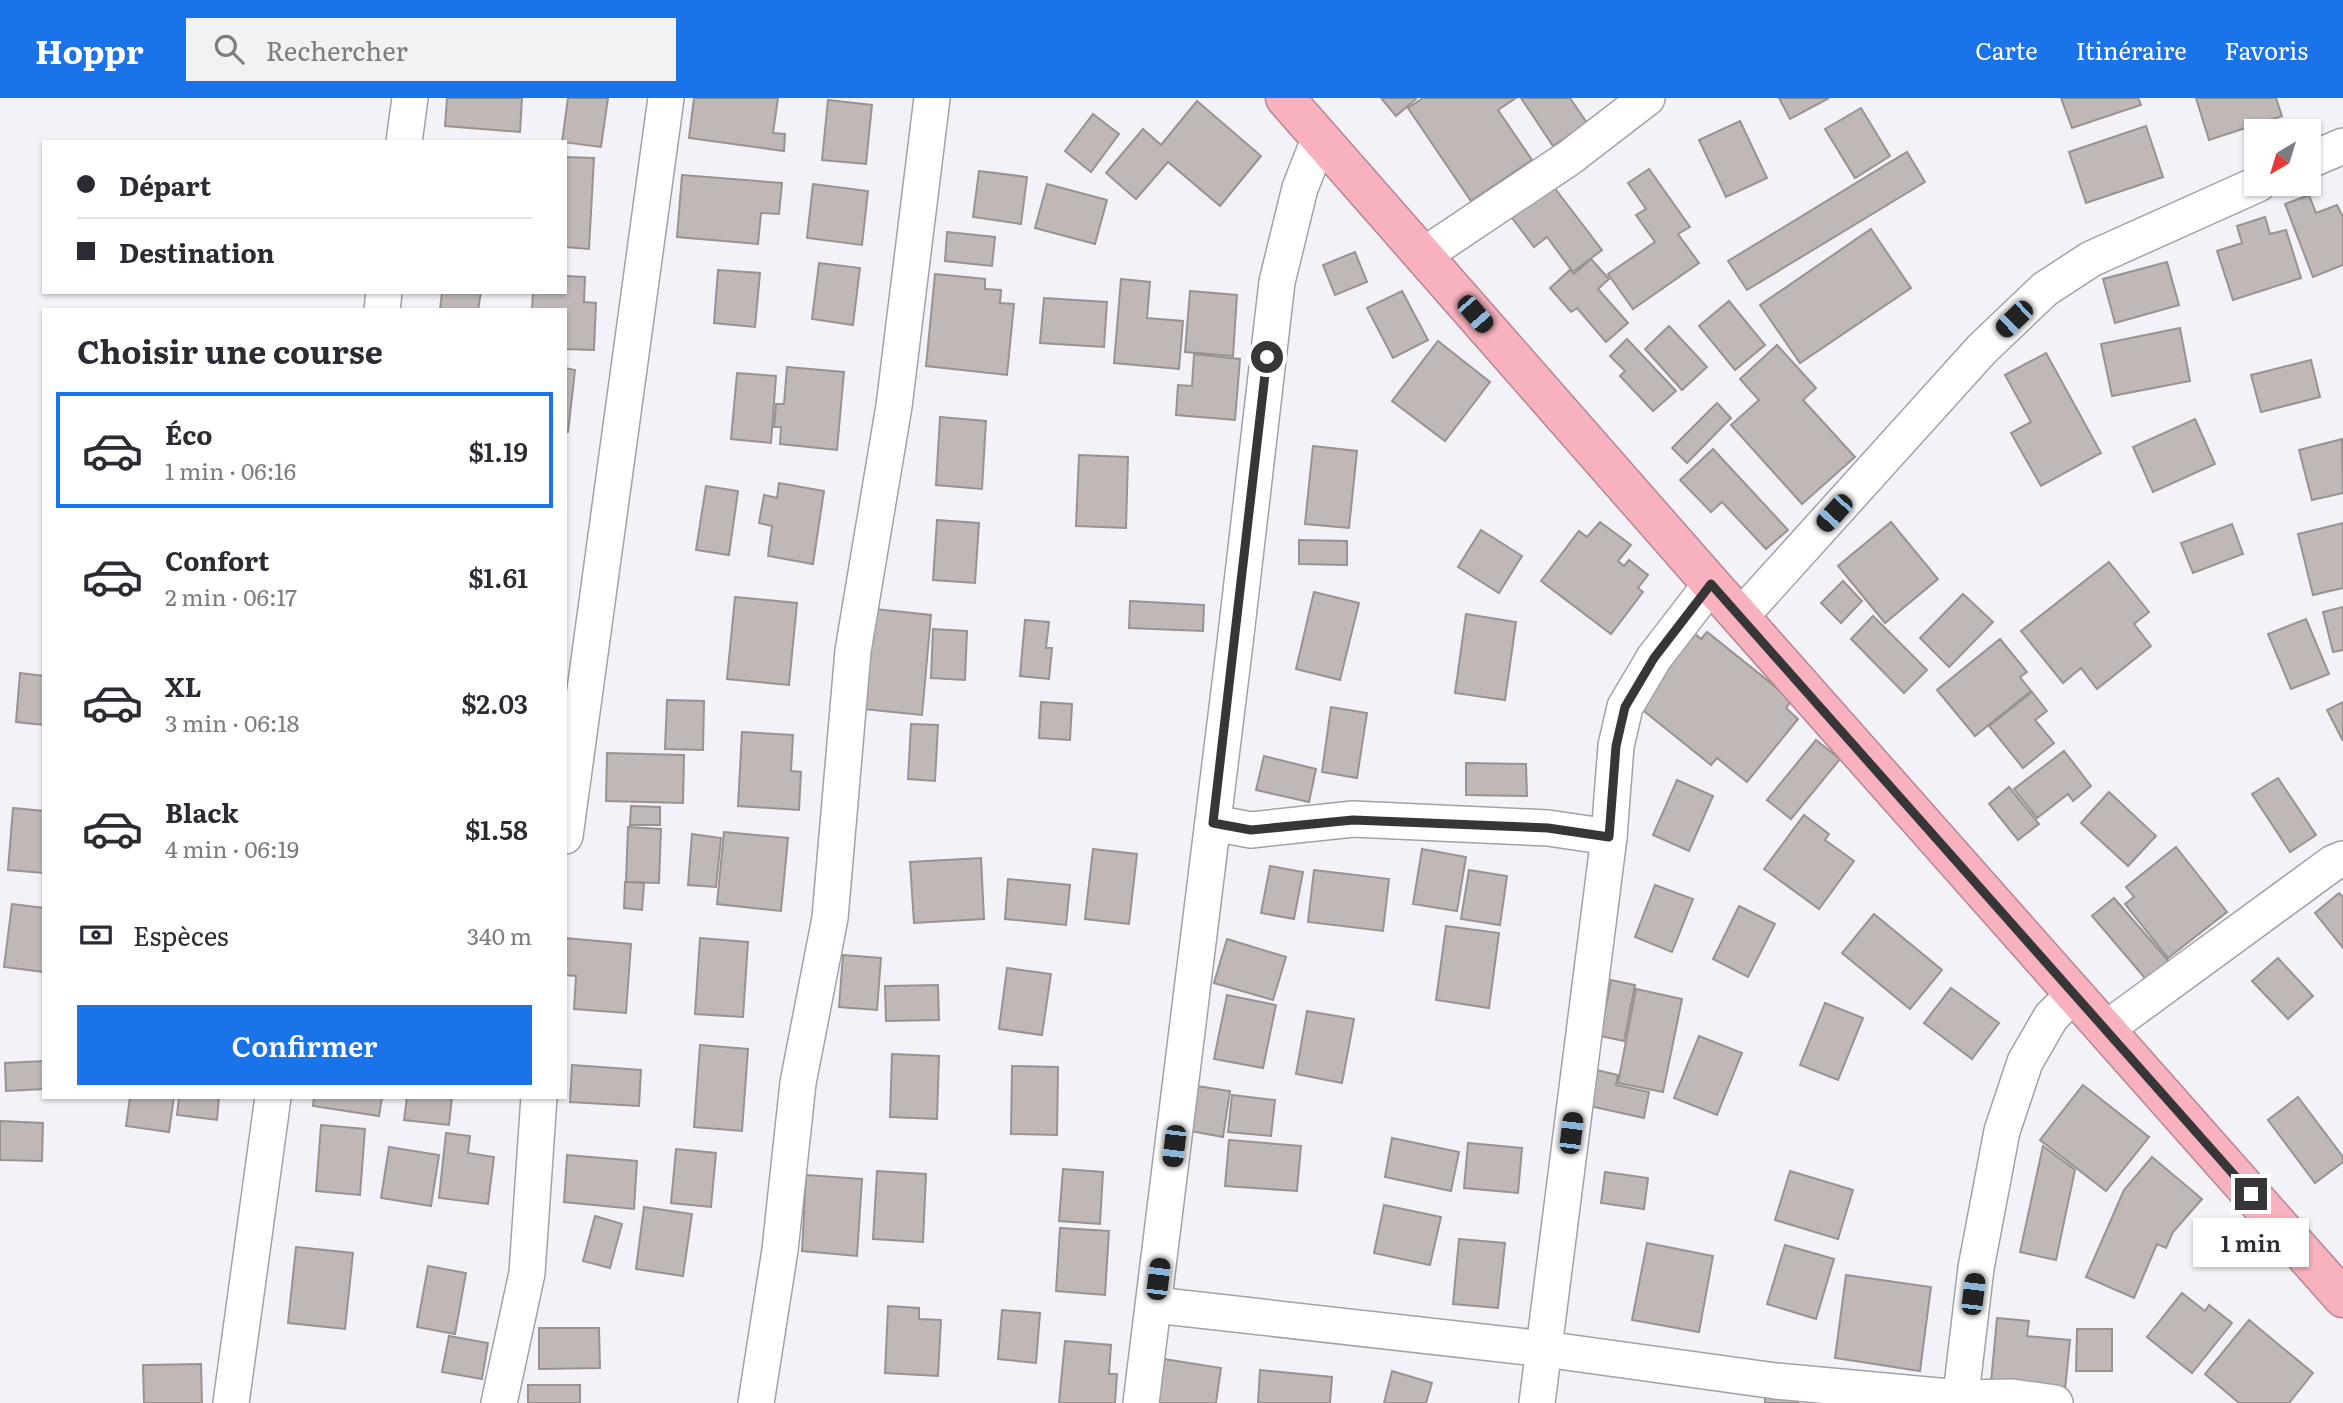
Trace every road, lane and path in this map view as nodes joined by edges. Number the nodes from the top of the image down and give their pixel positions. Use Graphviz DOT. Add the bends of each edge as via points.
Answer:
graph roads {
  1 [pos="410,98"];
  2 [pos="666,98"];
  3 [pos="933,98"];
  4 [pos="1285,98"];
  5 [pos="1647,98"];
  6 [pos="1320,137"];
  7 [pos="404,140"];
  8 [pos="2343,146"];
  9 [pos="2321,156"];
  10 [pos="2244,190"];
  11 [pos="1424,254"];
  12 [pos="1711,584"];
  13 [pos="1741,616"];
  14 [pos="567,821"];
  15 [pos="1213,823"];
  16 [pos="1609,837"];
  17 [pos="2343,859"];
  18 [pos="2075,993"];
  19 [pos="2106,1030"];
  20 [pos="273,1099"];
  21 [pos="540,1099"];
  22 [pos="2343,1298"];
  23 [pos="1155,1306"];
  24 [pos="1544,1349"];
  25 [pos="1960,1400"];
  26 [pos="231,1403"];
  27 [pos="499,1403"];
  28 [pos="756,1403"];
  29 [pos="1141,1403"];
  30 [pos="1537,1403"];
  31 [pos="2055,1403"];
  1 -- 7 [label="street"];
  2 -- 14 [label="street"];
  3 -- 28 [label="street" via="894,406 853,651 830,918 798,1083 780,1250"];
  4 -- 6 [label="highway"];
  5 -- 11 [label="street" via="1569,158"];
  6 -- 11 [label="highway"];
  6 -- 15 [label="street" via="1300,188 1276,282"];
  8 -- 9 [label="street"];
  10 -- 13 [label="street" via="2091,259 2045,289 1982,349"];
  11 -- 12 [label="highway"];
  12 -- 13 [label="highway"];
  12 -- 16 [label="street" via="1654,658 1625,707 1616,746"];
  13 -- 18 [label="highway"];
  15 -- 16 [label="street" via="1251,830 1353,820 1548,828"];
  15 -- 23 [label="street"];
  16 -- 24 [label="street"];
  17 -- 19 [label="street"];
  18 -- 19 [label="highway"];
  18 -- 25 [label="street" via="2050,1017 2025,1062 2001,1131 1976,1268"];
  19 -- 22 [label="highway"];
  20 -- 26 [label="street"];
  21 -- 27 [label="street" via="527,1273"];
  23 -- 24 [label="street"];
  23 -- 29 [label="street"];
  24 -- 25 [label="street" via="1776,1381"];
  24 -- 30 [label="street"];
  25 -- 31 [label="street" via="2012,1397"];
}
